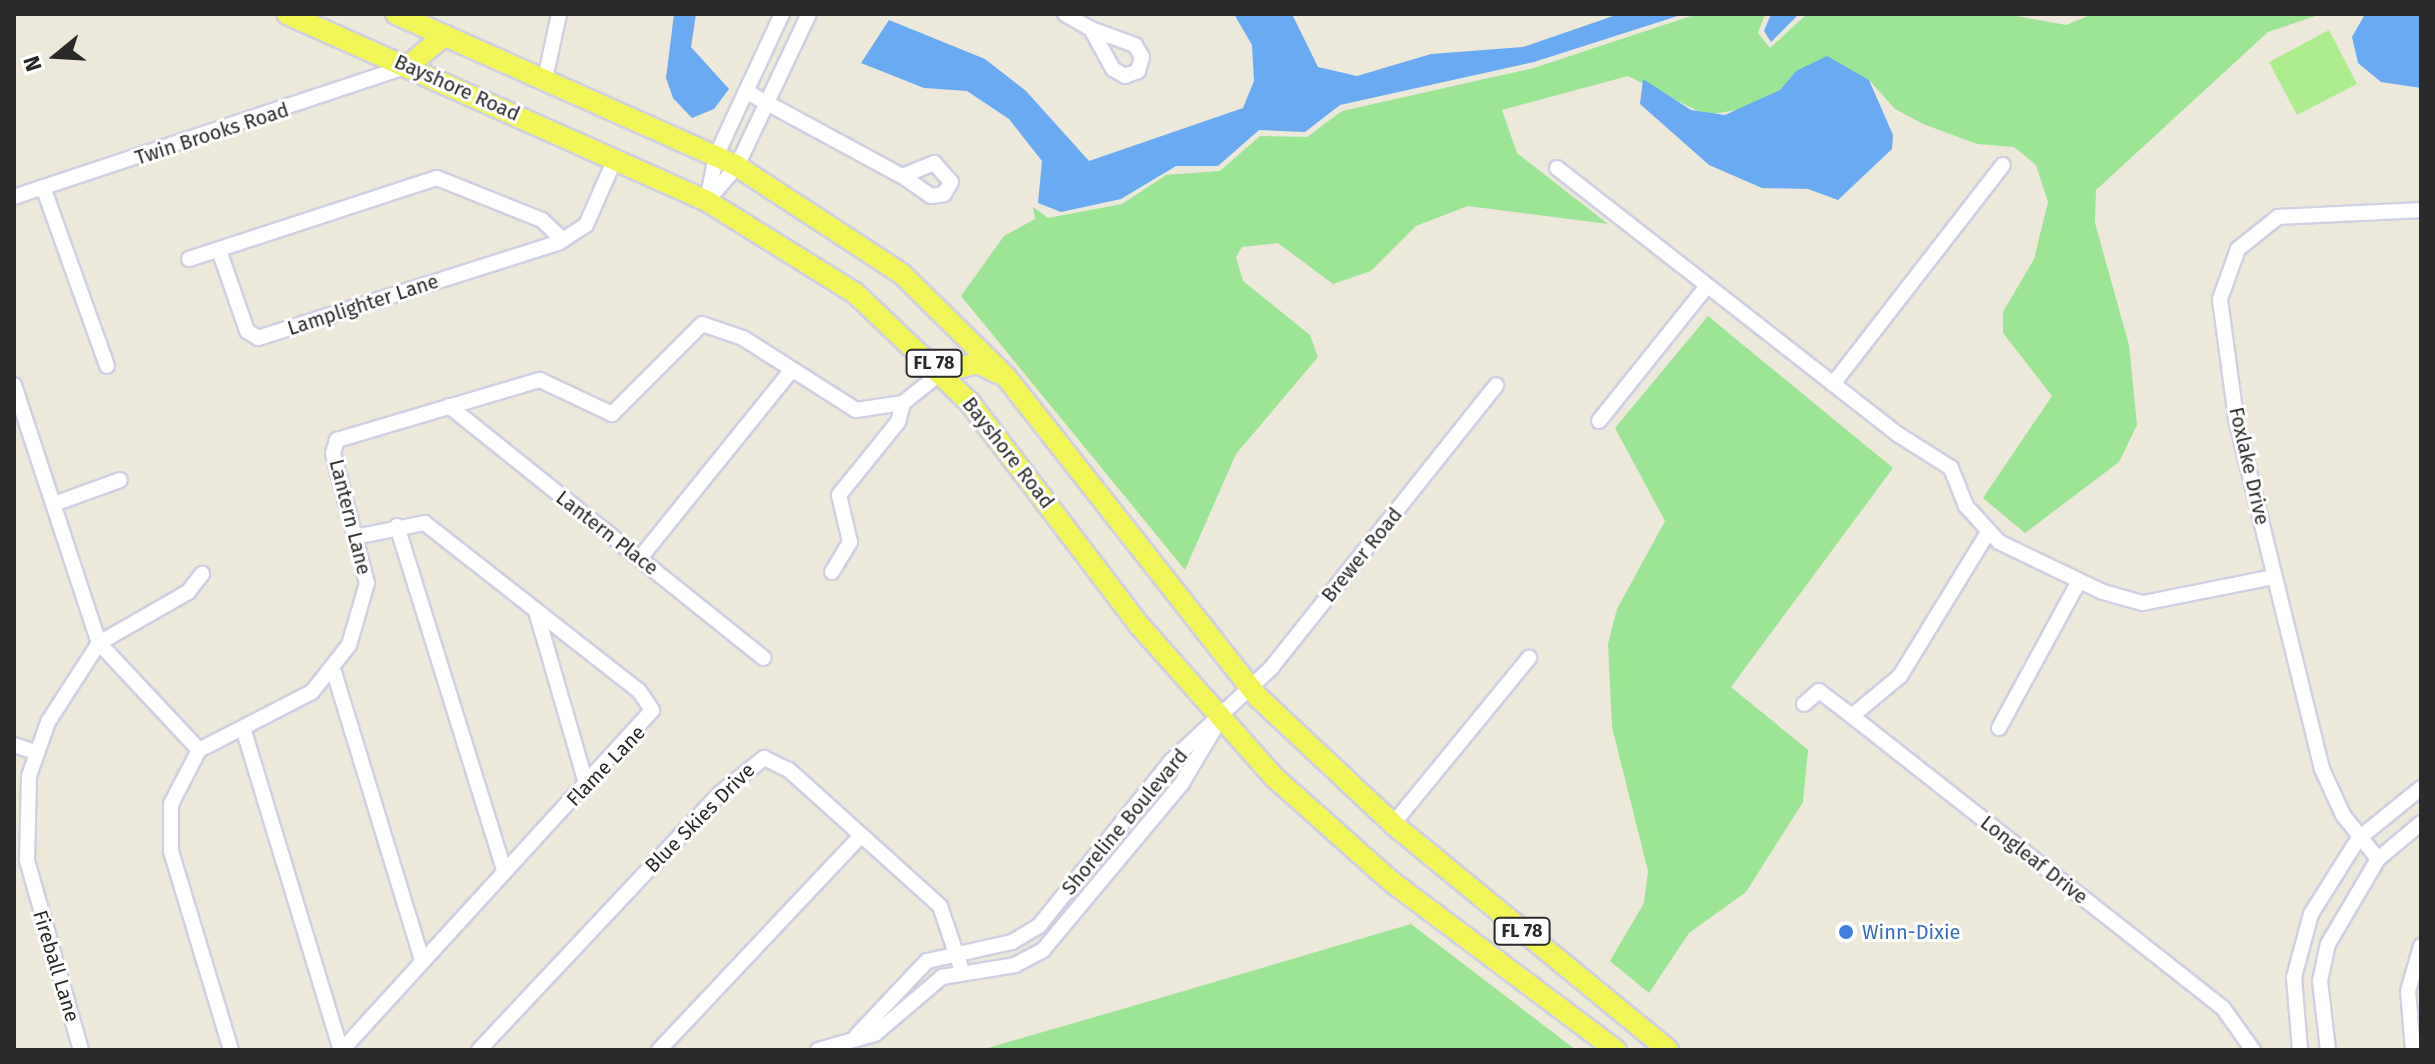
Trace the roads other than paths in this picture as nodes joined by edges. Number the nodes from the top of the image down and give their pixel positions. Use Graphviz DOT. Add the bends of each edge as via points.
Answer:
graph roads {
  1 [pos="287,14"];
  2 [pos="396,14"];
  3 [pos="559,14"];
  4 [pos="782,14"];
  5 [pos="809,14"];
  6 [pos="1065,14"];
  7 [pos="1091,29"];
  8 [pos="445,35"];
  9 [pos="408,66"];
  10 [pos="545,79"];
  11 [pos="747,92"];
  12 [pos="767,103"];
  13 [pos="716,156"];
  14 [pos="615,159"];
  15 [pos="2003,165"];
  16 [pos="737,166"];
  17 [pos="1557,168"];
  18 [pos="902,176"];
  19 [pos="43,187"];
  20 [pos="14,197"];
  21 [pos="707,201"];
  22 [pos="2421,210"];
  23 [pos="563,240"];
  24 [pos="219,250"];
  25 [pos="189,259"];
  26 [pos="1707,286"];
  27 [pos="107,366"];
  28 [pos="790,372"];
  29 [pos="942,372"];
  30 [pos="1006,377"];
  31 [pos="1833,384"];
  32 [pos="14,385"];
  33 [pos="1496,385"];
  34 [pos="903,403"];
  35 [pos="449,406"];
  36 [pos="1599,421"];
  37 [pos="120,480"];
  38 [pos="54,504"];
  39 [pos="397,526"];
  40 [pos="1987,534"];
  41 [pos="360,536"];
  42 [pos="640,558"];
  43 [pos="832,572"];
  44 [pos="202,574"];
  45 [pos="2274,577"];
  46 [pos="2079,581"];
  47 [pos="536,611"];
  48 [pos="99,643"];
  49 [pos="764,658"];
  50 [pos="1529,658"];
  51 [pos="334,672"];
  52 [pos="1251,688"];
  53 [pos="1804,704"];
  54 [pos="1852,716"];
  55 [pos="1219,718"];
  56 [pos="243,728"];
  57 [pos="1999,728"];
  58 [pos="14,745"];
  59 [pos="199,750"];
  60 [pos="35,752"];
  61 [pos="587,786"];
  62 [pos="2421,788"];
  63 [pos="2421,823"];
  64 [pos="1393,824"];
  65 [pos="860,837"];
  66 [pos="2358,839"];
  67 [pos="2378,859"];
  68 [pos="505,872"];
  69 [pos="2421,946"];
  70 [pos="957,951"];
  71 [pos="422,960"];
  72 [pos="962,971"];
  73 [pos="2415,992"];
  74 [pos="1642,1029"];
  75 [pos="857,1035"];
  76 [pos="81,1050"];
  77 [pos="231,1050"];
  78 [pos="341,1050"];
  79 [pos="479,1050"];
  80 [pos="659,1050"];
  81 [pos="818,1050"];
  82 [pos="1616,1050"];
  83 [pos="1626,1050"];
  84 [pos="1668,1050"];
  85 [pos="2253,1050"];
  86 [pos="2300,1050"];
  87 [pos="2328,1050"];
  88 [pos="2413,1050"];
  1 -- 9 [label="main road, Bayshore Road / FL 78"];
  2 -- 8 [label="main road, FL 78"];
  3 -- 10 [label="street"];
  4 -- 11 [label="street"];
  5 -- 12 [label="street"];
  6 -- 7 [label="street"];
  8 -- 9 [label="main road"];
  8 -- 10 [label="main road, FL 78"];
  9 -- 14 [label="main road, Bayshore Road / FL 78"];
  9 -- 19 [label="street, Twin Brooks Road"];
  10 -- 13 [label="main road, FL 78"];
  11 -- 12 [label="street"];
  11 -- 13 [label="street"];
  12 -- 16 [label="street"];
  12 -- 18 [label="street"];
  13 -- 16 [label="main road, FL 78"];
  13 -- 21 [label="street"];
  14 -- 21 [label="main road, Bayshore Road / FL 78"];
  14 -- 23 [label="street, Lamplighter Lane" via="586,225"];
  15 -- 31 [label="street"];
  16 -- 21 [label="street"];
  16 -- 30 [label="main road, FL 78" via="902,274"];
  17 -- 26 [label="street"];
  19 -- 20 [label="street, Twin Brooks Road"];
  19 -- 27 [label="street"];
  21 -- 29 [label="main road, Bayshore Road / FL 78" via="833,277"];
  22 -- 45 [label="street, Foxlake Drive" via="2294,212 2249,236 2228,264 2220,317"];
  23 -- 24 [label="street" via="542,220 437,178"];
  23 -- 24 [label="street, Lamplighter Lane" via="258,338 247,331"];
  24 -- 25 [label="street"];
  26 -- 31 [label="street"];
  26 -- 36 [label="street"];
  28 -- 34 [label="street, Lantern Lane" via="856,410"];
  28 -- 35 [label="street, Lantern Lane" via="743,338 702,324 612,414 540,380"];
  28 -- 42 [label="street"];
  29 -- 30 [label="main road" via="978,363"];
  29 -- 34 [label="street"];
  29 -- 55 [label="main road, Bayshore Road / FL 78"];
  30 -- 52 [label="main road, FL 78"];
  31 -- 40 [label="street" via="1951,468"];
  32 -- 38 [label="street"];
  33 -- 52 [label="street, Brewer Road"];
  34 -- 43 [label="street" via="898,422 839,495 850,542"];
  35 -- 41 [label="street, Lantern Lane" via="337,440 336,467"];
  35 -- 42 [label="street, Lantern Place"];
  37 -- 38 [label="street"];
  38 -- 48 [label="street"];
  39 -- 41 [label="street, Flame Lane"];
  39 -- 47 [label="street, Flame Lane" via="425,523"];
  39 -- 68 [label="street"];
  40 -- 46 [label="street"];
  40 -- 54 [label="street" via="1900,676"];
  41 -- 51 [label="street, Lantern Lane" via="366,599"];
  42 -- 49 [label="street, Lantern Place"];
  44 -- 48 [label="street, Fireball Lane" via="188,592"];
  45 -- 46 [label="street" via="2157,603"];
  45 -- 66 [label="street, Foxlake Drive" via="2322,769"];
  46 -- 57 [label="street"];
  47 -- 61 [label="street"];
  47 -- 61 [label="street, Flame Lane" via="639,691 652,710"];
  48 -- 59 [label="street"];
  48 -- 60 [label="street, Fireball Lane" via="62,696"];
  50 -- 64 [label="street"];
  51 -- 56 [label="street, Lantern Lane" via="288,707"];
  51 -- 71 [label="street"];
  52 -- 55 [label="street, Brewer Road"];
  52 -- 64 [label="main road, FL 78"];
  53 -- 54 [label="street, Longleaf Drive" via="1819,691"];
  54 -- 85 [label="street, Longleaf Drive" via="2223,1008"];
  55 -- 70 [label="street, Shoreline Boulevard" via="1171,761 1039,926 1012,942"];
  55 -- 72 [label="street, Shoreline Boulevard" via="1182,783 1066,930 1015,965"];
  55 -- 82 [label="main road, Bayshore Road / FL 78" via="1392,882"];
  56 -- 59 [label="street, Lantern Lane"];
  56 -- 78 [label="street"];
  58 -- 60 [label="street"];
  59 -- 77 [label="street" via="174,791 168,836"];
  60 -- 76 [label="street, Fireball Lane" via="25,811 27,860"];
  61 -- 68 [label="street, Flame Lane"];
  62 -- 66 [label="street"];
  63 -- 67 [label="street"];
  64 -- 74 [label="main road, FL 78"];
  65 -- 70 [label="street, Blue Skies Drive" via="940,906"];
  65 -- 79 [label="street, Blue Skies Drive" via="777,761 750,763"];
  65 -- 80 [label="street"];
  66 -- 67 [label="street, Foxlake Drive"];
  66 -- 86 [label="street" via="2300,944 2294,1006"];
  67 -- 87 [label="street" via="2343,911 2323,962"];
  68 -- 71 [label="street, Flame Lane"];
  69 -- 73 [label="street"];
  70 -- 72 [label="street, Blue Skies Drive"];
  70 -- 75 [label="street, Shoreline Boulevard" via="927,961 902,980"];
  71 -- 78 [label="street, Flame Lane"];
  72 -- 75 [label="street, Shoreline Boulevard" via="928,986 875,1034"];
  73 -- 88 [label="street"];
  74 -- 83 [label="main road"];
  74 -- 84 [label="main road, FL 78"];
  75 -- 81 [label="street, Shoreline Boulevard"];
}
